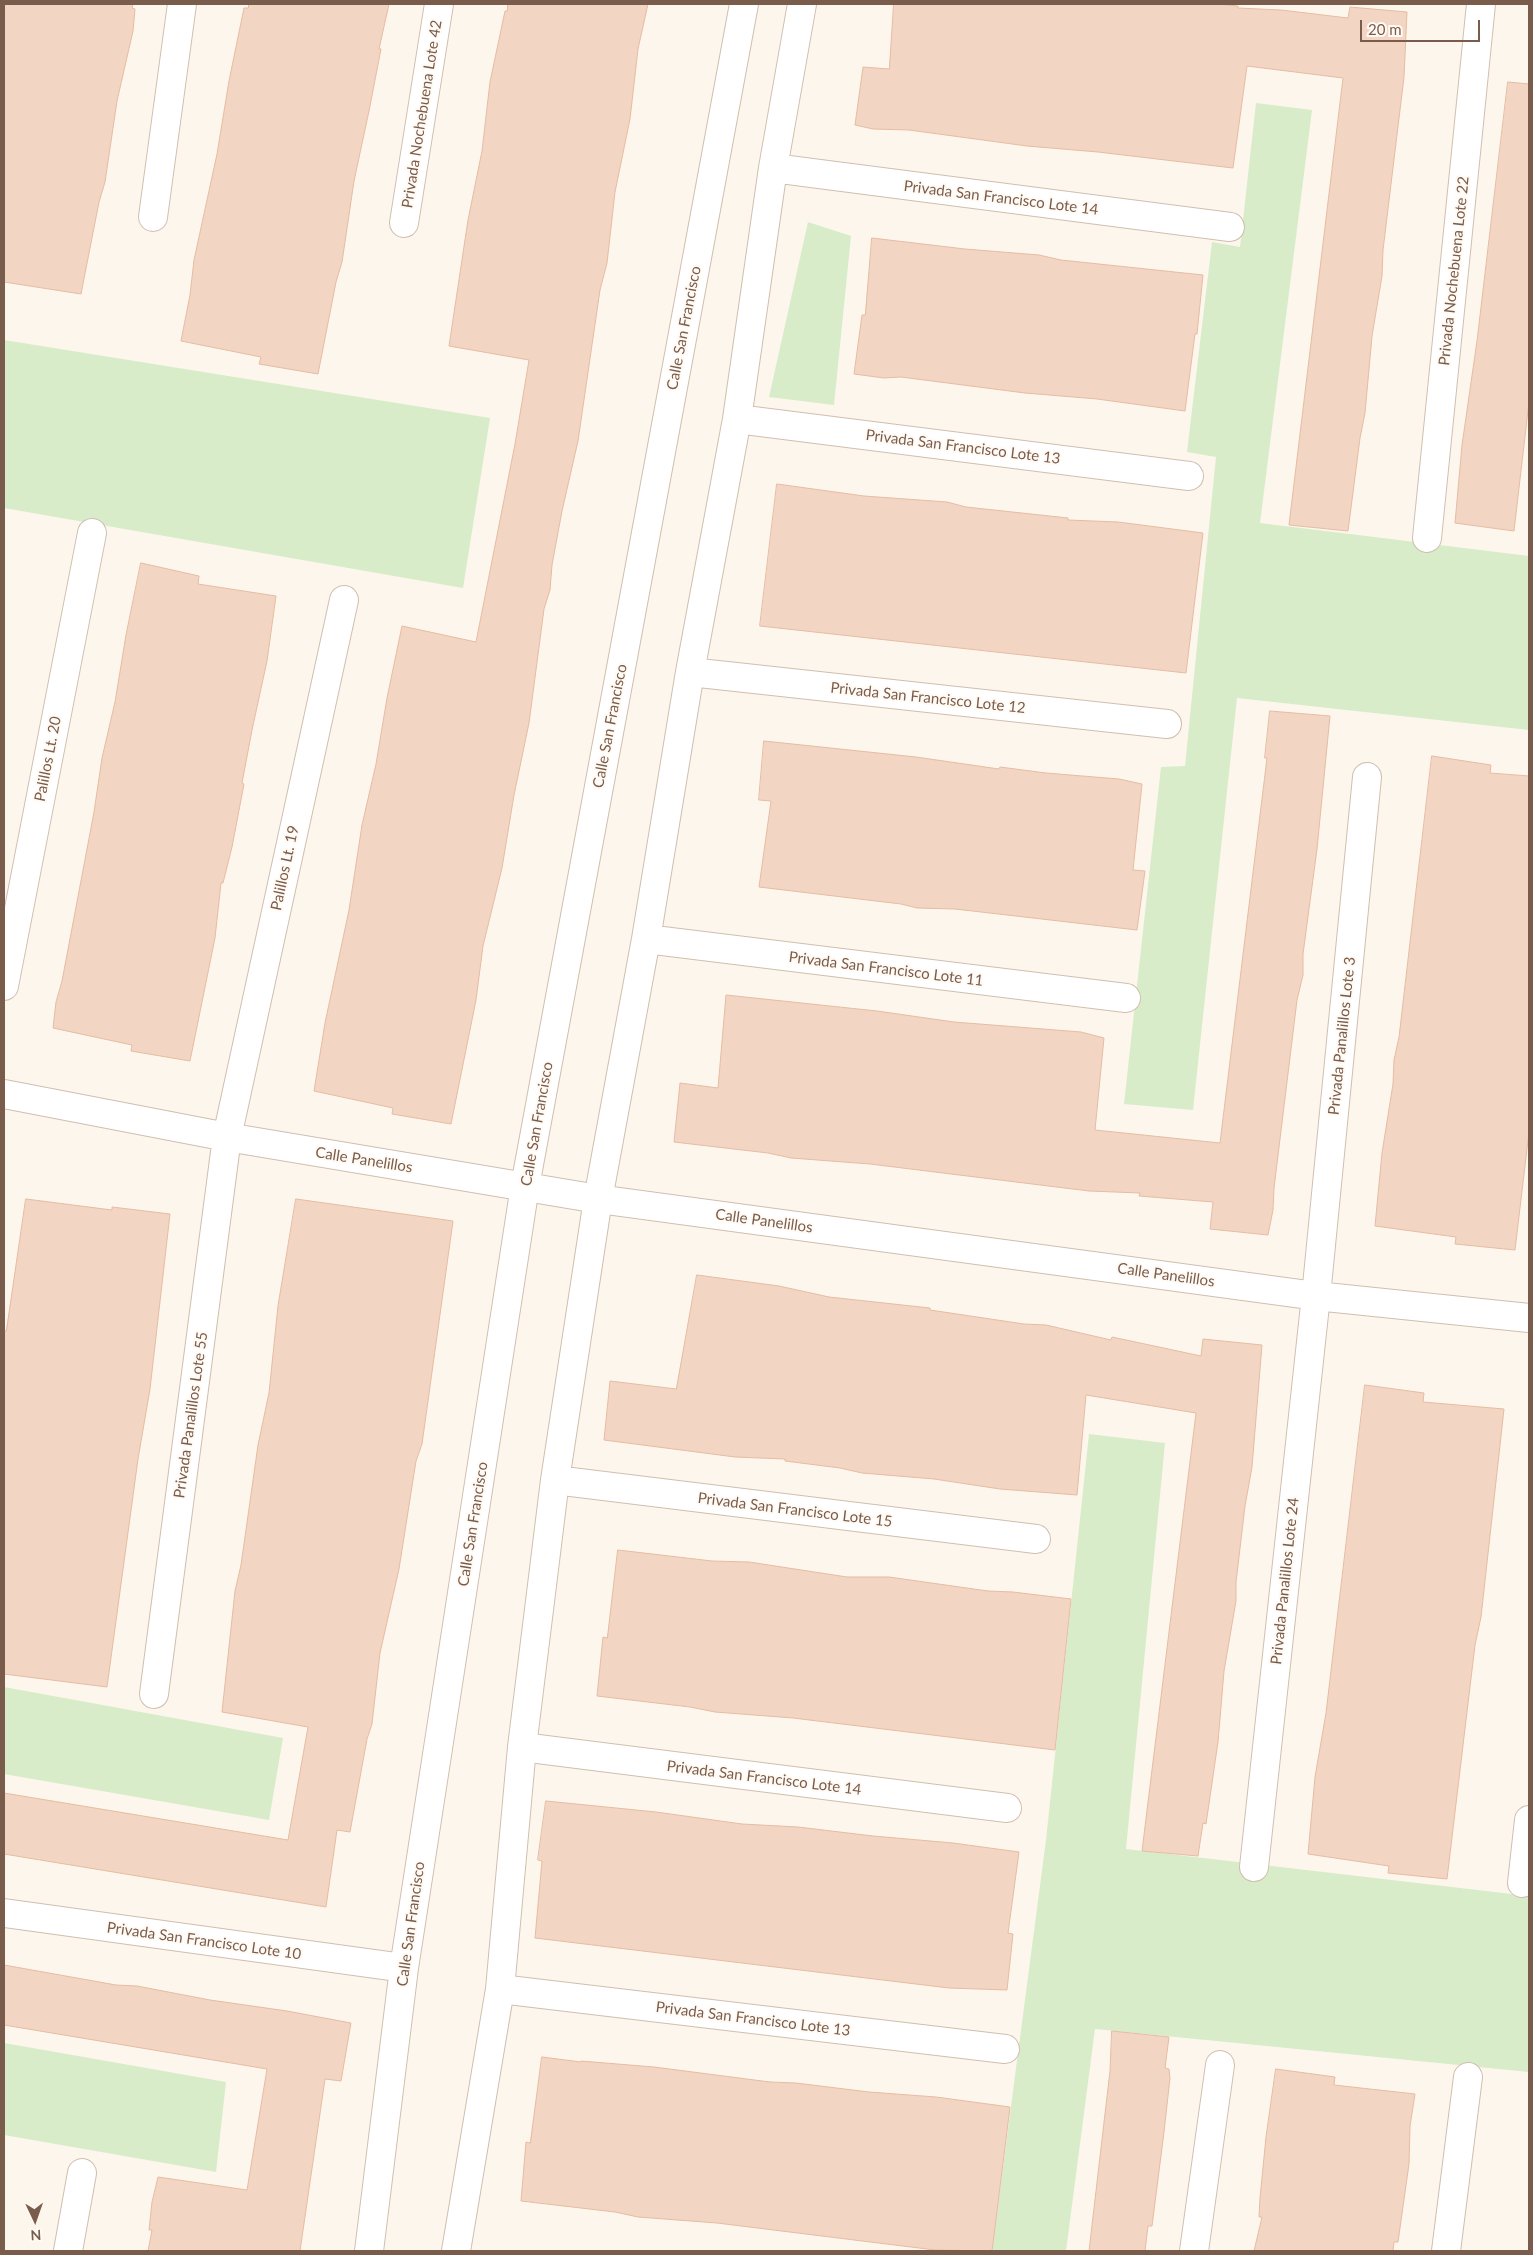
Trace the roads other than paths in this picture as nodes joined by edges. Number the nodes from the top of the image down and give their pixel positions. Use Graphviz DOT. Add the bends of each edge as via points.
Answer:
graph roads {
  1 [pos="182,4"];
  2 [pos="438,4"];
  3 [pos="744,4"];
  4 [pos="802,4"];
  5 [pos="1481,4"];
  6 [pos="773,168"];
  7 [pos="153,217"];
  8 [pos="404,224"];
  9 [pos="1230,228"];
  10 [pos="737,419"];
  11 [pos="1189,476"];
  12 [pos="92,533"];
  13 [pos="1427,538"];
  14 [pos="344,600"];
  15 [pos="690,672"];
  16 [pos="1167,724"];
  17 [pos="1367,777"];
  18 [pos="646,939"];
  19 [pos="4,986"];
  20 [pos="1126,998"];
  21 [pos="4,1094"];
  22 [pos="227,1137"];
  23 [pos="525,1186"];
  24 [pos="598,1198"];
  25 [pos="1316,1296"];
  26 [pos="1529,1318"];
  27 [pos="555,1480"];
  28 [pos="1036,1540"];
  29 [pos="154,1694"];
  30 [pos="522,1747"];
  31 [pos="1007,1808"];
  32 [pos="1529,1820"];
  33 [pos="1254,1867"];
  34 [pos="1522,1883"];
  35 [pos="4,1913"];
  36 [pos="404,1968"];
  37 [pos="500,1989"];
  38 [pos="1005,2049"];
  39 [pos="1220,2065"];
  40 [pos="1468,2077"];
  41 [pos="82,2174"];
  42 [pos="68,2251"];
  43 [pos="369,2251"];
  44 [pos="456,2251"];
  45 [pos="1194,2251"];
  46 [pos="1446,2251"];
  1 -- 7 [label="street"];
  2 -- 8 [label="street, Privada Nochebuena Lote 42"];
  3 -- 23 [label="street, Calle San Francisco"];
  4 -- 6 [label="street"];
  5 -- 13 [label="street, Privada Nochebuena Lote 22"];
  6 -- 9 [label="street, Privada San Francisco Lote 14"];
  6 -- 10 [label="street"];
  10 -- 11 [label="street, Privada San Francisco Lote 13"];
  10 -- 15 [label="street"];
  12 -- 19 [label="street, Palillos Lt. 20"];
  14 -- 22 [label="street, Palillos Lt. 19"];
  15 -- 16 [label="street, Privada San Francisco Lote 12"];
  15 -- 18 [label="street"];
  17 -- 25 [label="street, Privada Panalillos Lote 3"];
  18 -- 20 [label="street, Privada San Francisco Lote 11"];
  18 -- 24 [label="street"];
  21 -- 22 [label="street, Calle Panelillos"];
  22 -- 23 [label="street, Calle Panelillos"];
  22 -- 29 [label="street, Privada Panalillos Lote 55"];
  23 -- 24 [label="street, Calle Panelillos"];
  23 -- 36 [label="street, Calle San Francisco"];
  24 -- 25 [label="street, Calle Panelillos"];
  24 -- 27 [label="street"];
  25 -- 26 [label="street, Calle Panelillos"];
  25 -- 33 [label="street, Privada Panalillos Lote 24"];
  27 -- 28 [label="street, Privada San Francisco Lote 15"];
  27 -- 30 [label="street"];
  30 -- 31 [label="street, Privada San Francisco Lote 14"];
  30 -- 37 [label="street"];
  32 -- 34 [label="street"];
  35 -- 36 [label="street, Privada San Francisco Lote 10"];
  36 -- 43 [label="street, Calle San Francisco"];
  37 -- 38 [label="street, Privada San Francisco Lote 13"];
  37 -- 44 [label="street"];
  39 -- 45 [label="street"];
  40 -- 46 [label="street"];
  41 -- 42 [label="street"];
}
